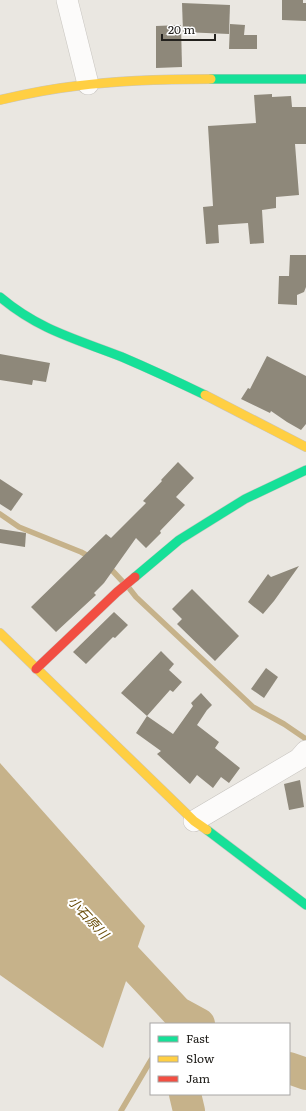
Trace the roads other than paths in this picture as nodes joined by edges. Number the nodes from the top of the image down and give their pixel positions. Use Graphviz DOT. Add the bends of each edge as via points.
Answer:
graph roads {
  1 [pos="67,0"];
  2 [pos="306,80"];
  3 [pos="88,84"];
  4 [pos="0,100"];
  5 [pos="0,297"];
  6 [pos="306,447"];
  7 [pos="306,470"];
  8 [pos="0,633"];
  9 [pos="36,669"];
  10 [pos="304,757"];
  11 [pos="194,821"];
  12 [pos="306,905"];
  1 -- 3 [label="street"];
  2 -- 3 [label="street" via="167,80"];
  3 -- 4 [label="street"];
  5 -- 6 [label="street" via="45,328 120,357 210,398"];
  7 -- 9 [label="street" via="245,499 179,540 117,592"];
  8 -- 9 [label="street"];
  9 -- 11 [label="street"];
  10 -- 11 [label="street"];
  11 -- 12 [label="street"];
}
